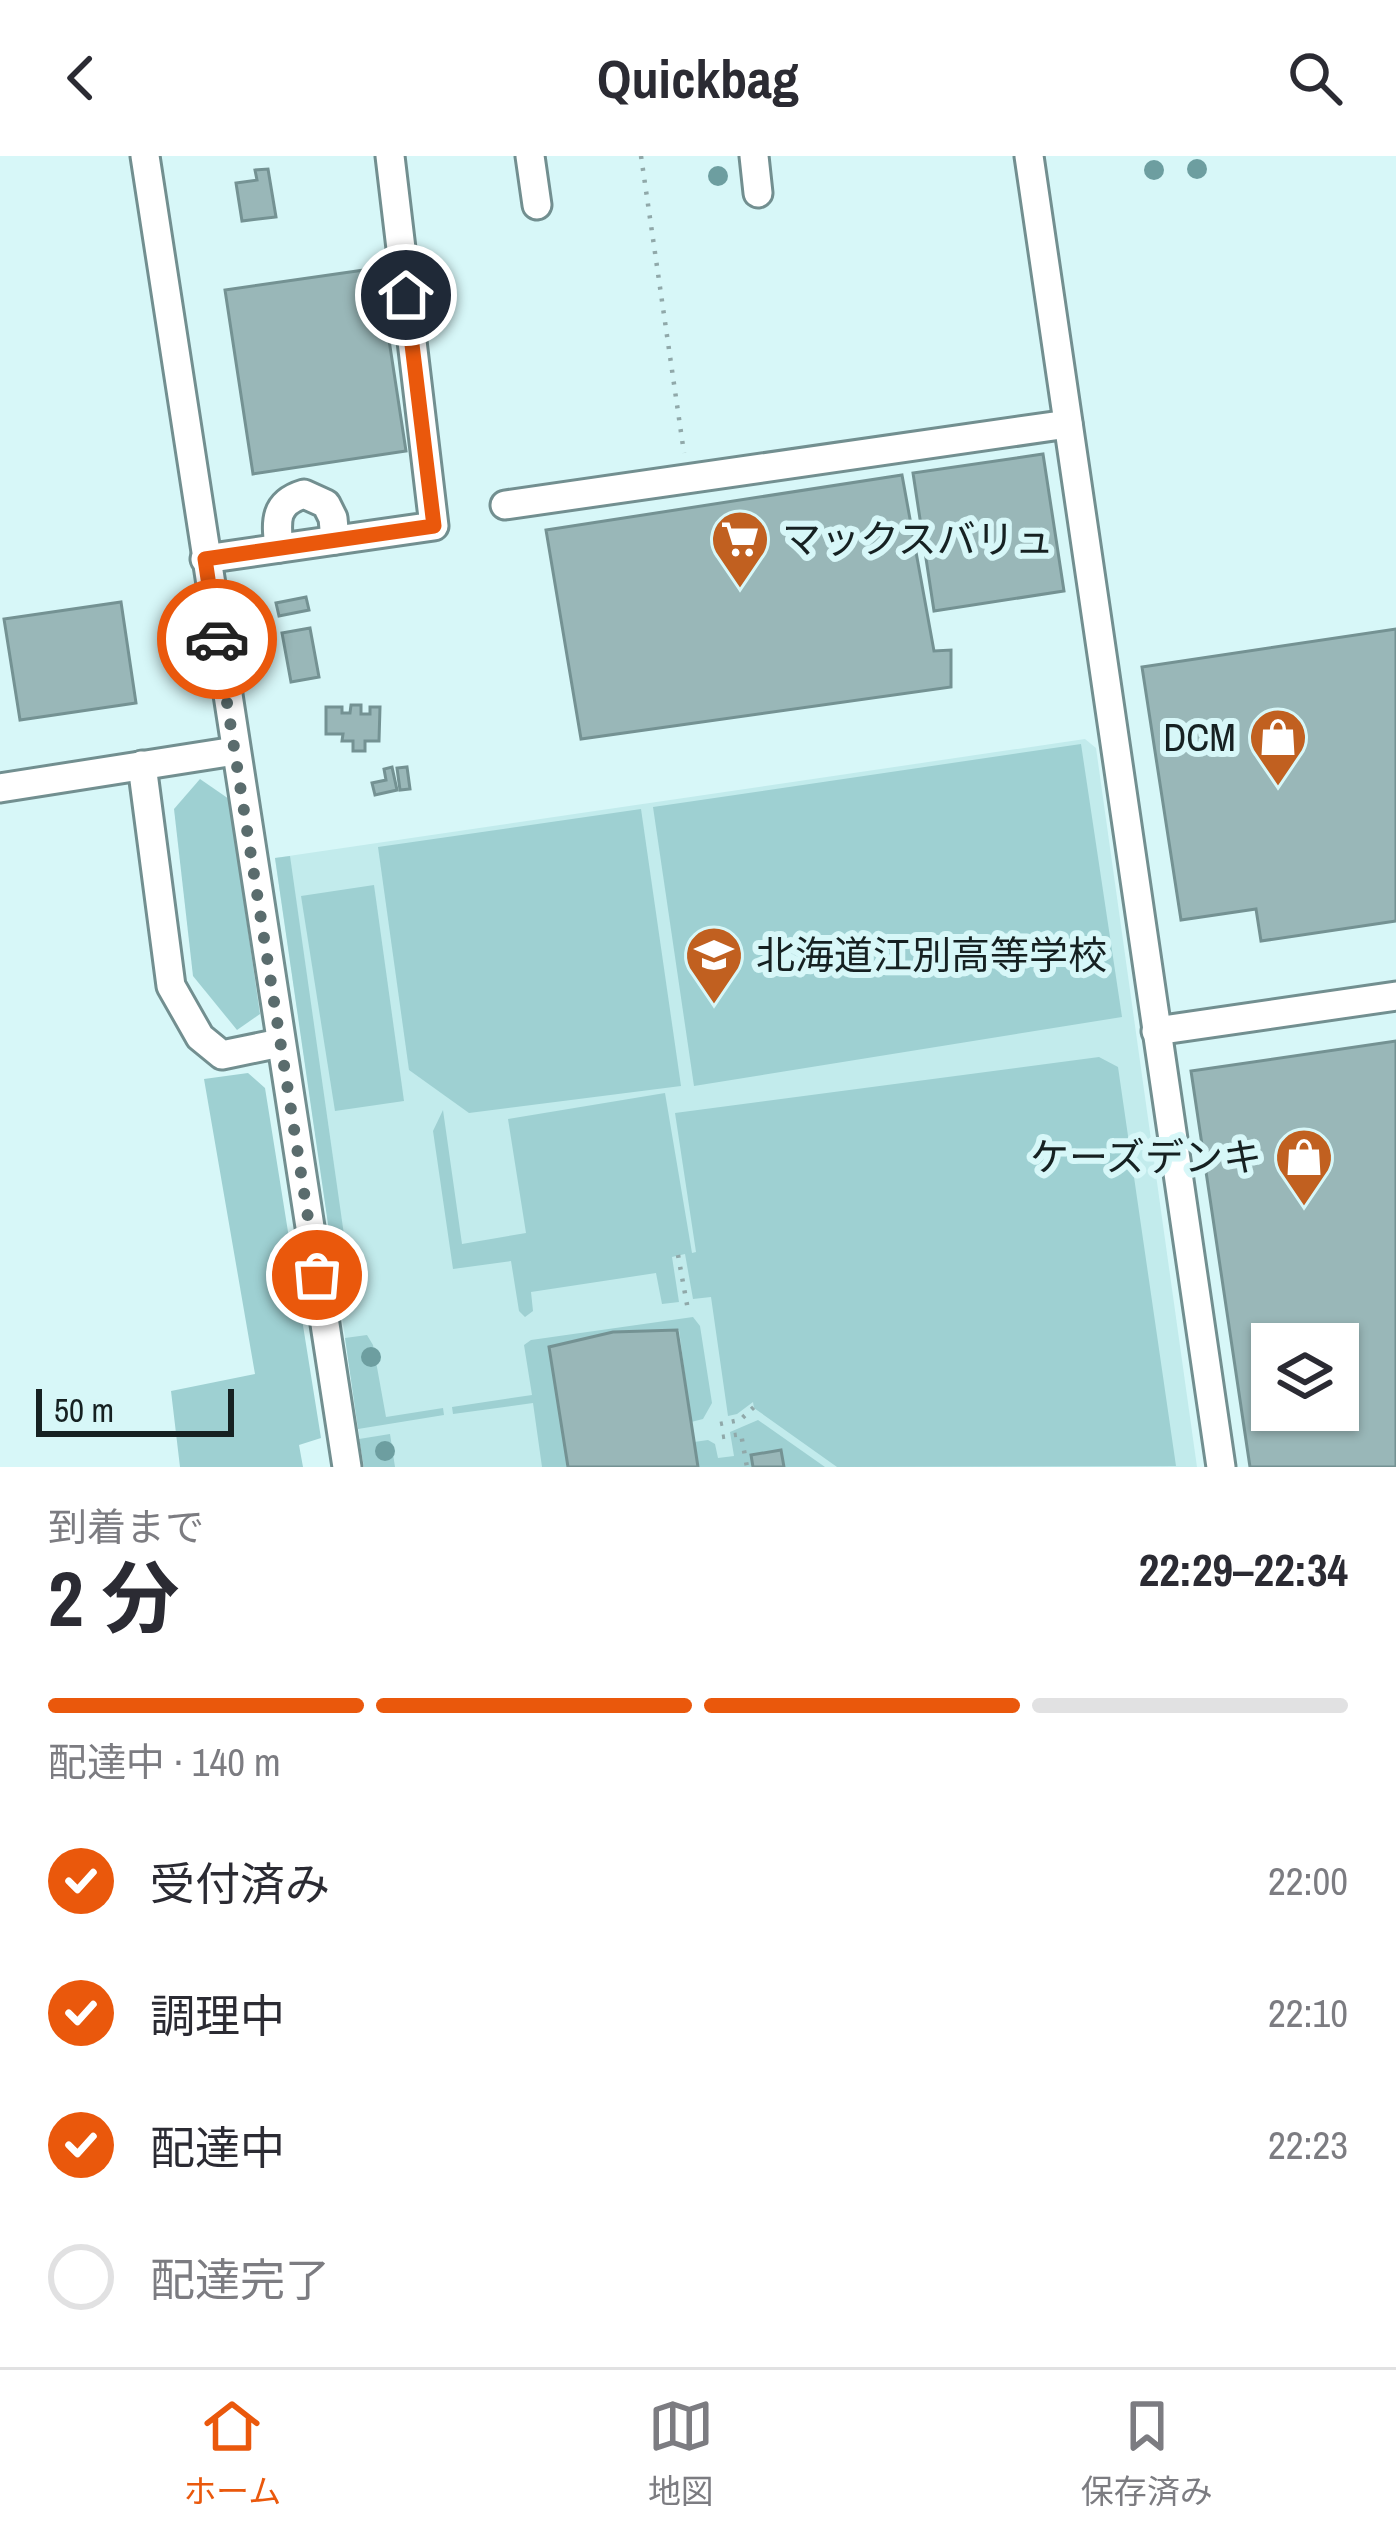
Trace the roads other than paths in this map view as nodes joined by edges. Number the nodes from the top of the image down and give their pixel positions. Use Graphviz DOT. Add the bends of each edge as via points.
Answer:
graph roads {
  1 [pos="145,156"];
  2 [pos="390,156"];
  3 [pos="530,156"];
  4 [pos="754,156"];
  5 [pos="1029,156"];
  6 [pos="758,193"];
  7 [pos="537,205"];
  8 [pos="1068,424"];
  9 [pos="505,505"];
  10 [pos="335,540"];
  11 [pos="279,548"];
  12 [pos="205,559"];
  13 [pos="235,751"];
  14 [pos="142,765"];
  15 [pos="0,788"];
  16 [pos="1396,996"];
  17 [pos="1156,1030"];
  18 [pos="280,1043"];
  19 [pos="347,1467"];
  20 [pos="1221,1467"];
  1 -- 12 [label="street"];
  2 -- 10 [label="street" via="434,526"];
  3 -- 7 [label="street"];
  4 -- 6 [label="street"];
  5 -- 8 [label="street"];
  8 -- 9 [label="street"];
  8 -- 17 [label="street"];
  10 -- 11 [label="street"];
  10 -- 11 [label="street" via="326,504 304,494 277,514"];
  11 -- 12 [label="street"];
  12 -- 13 [label="street"];
  13 -- 14 [label="street"];
  13 -- 18 [label="street"];
  14 -- 15 [label="street"];
  14 -- 18 [label="street" via="170,986 200,1037 222,1055"];
  16 -- 17 [label="street"];
  17 -- 20 [label="street"];
  18 -- 19 [label="street"];
}
